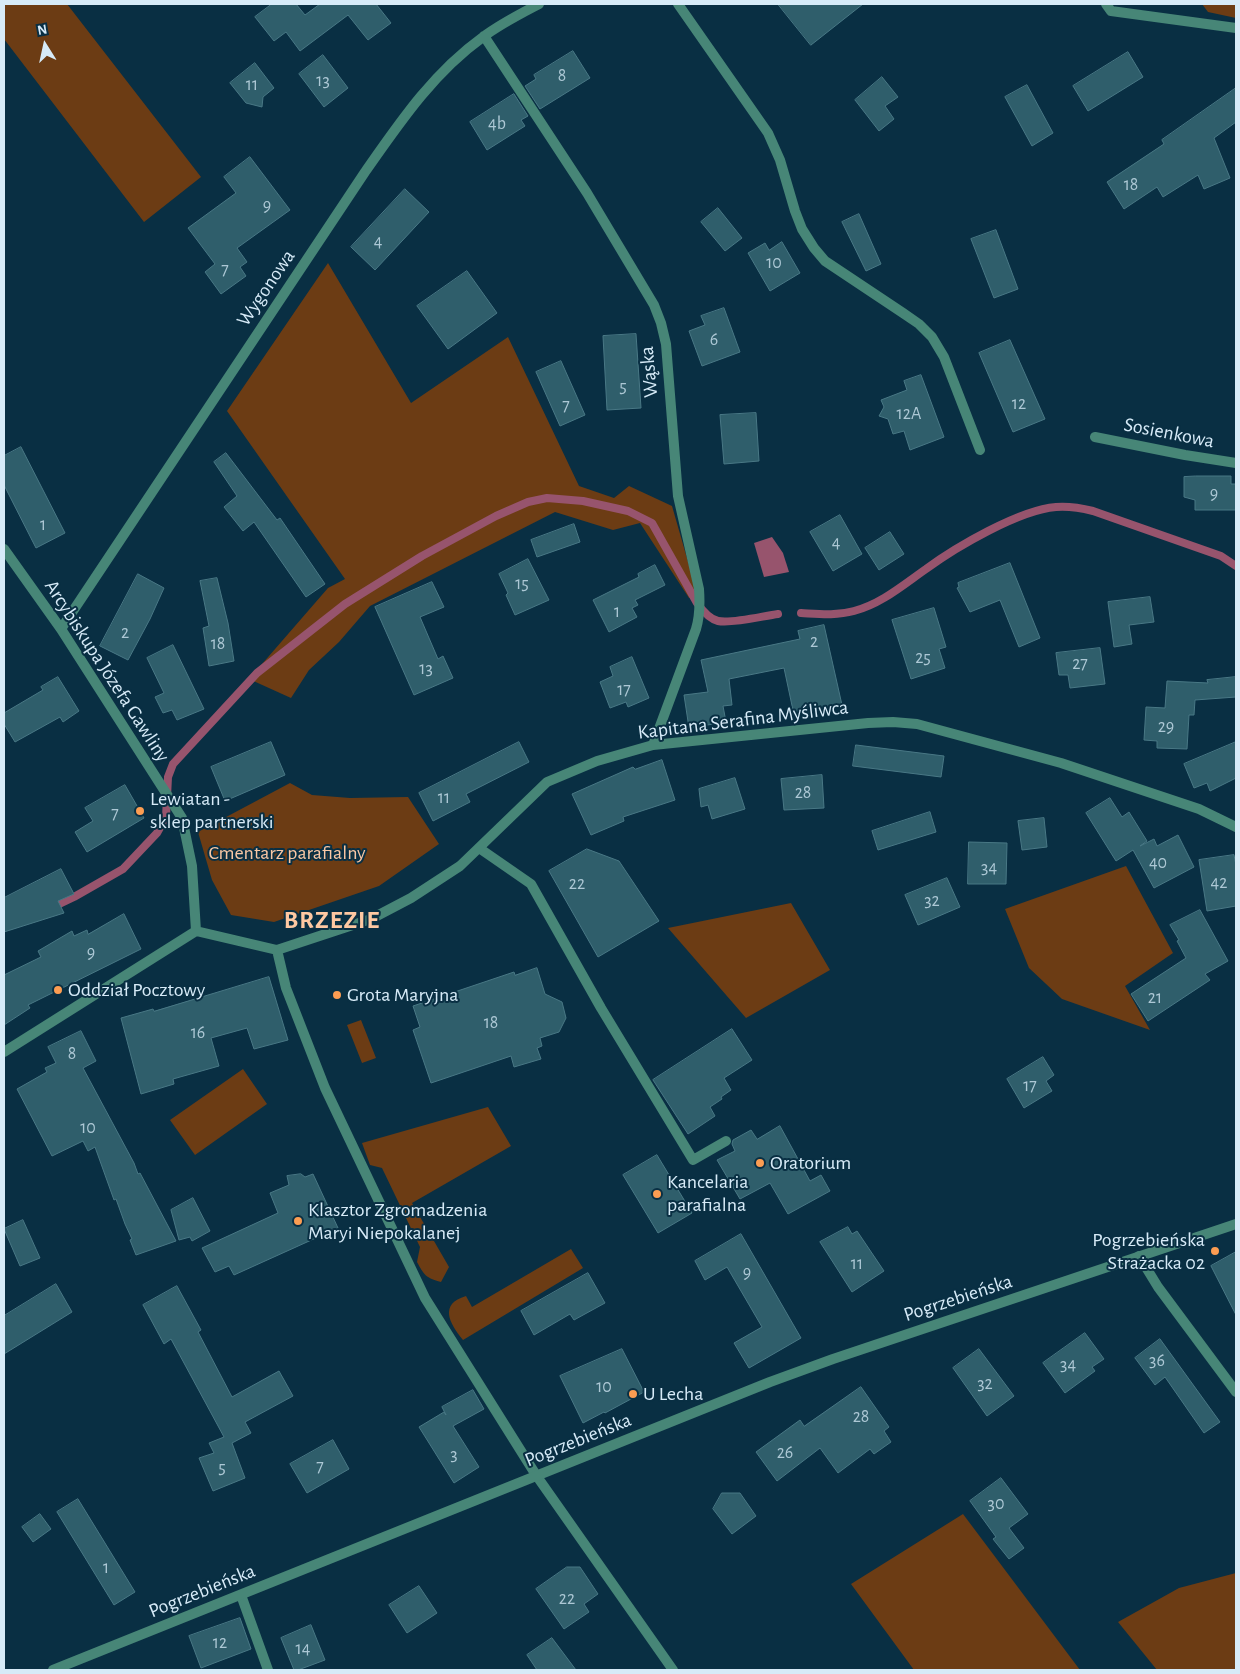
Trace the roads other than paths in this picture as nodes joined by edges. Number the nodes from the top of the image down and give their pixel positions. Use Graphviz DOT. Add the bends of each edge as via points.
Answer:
graph roads {
  1 [pos="539,4"];
  2 [pos="678,4"];
  3 [pos="1106,4"];
  4 [pos="1236,28"];
  5 [pos="484,36"];
  6 [pos="1095,437"];
  7 [pos="980,450"];
  8 [pos="1236,463"];
  9 [pos="4,549"];
  10 [pos="60,629"];
  11 [pos="653,745"];
  12 [pos="1236,827"];
  13 [pos="479,848"];
  14 [pos="196,932"];
  15 [pos="277,950"];
  16 [pos="4,1052"];
  17 [pos="726,1141"];
  18 [pos="1236,1224"];
  19 [pos="1140,1256"];
  20 [pos="1236,1392"];
  21 [pos="536,1475"];
  22 [pos="240,1595"];
  23 [pos="53,1670"];
  24 [pos="268,1670"];
  25 [pos="673,1670"];
  1 -- 5 [label="street, Wygonowa"];
  2 -- 7 [label="street" via="768,133 780,160 794,211 814,248 825,261 919,324 932,337 944,357"];
  3 -- 4 [label="street" via="1111,11"];
  5 -- 10 [label="street, Wygonowa" via="446,66 406,112"];
  5 -- 11 [label="street, Wąska" via="587,193 654,305 661,323 666,344 678,496 699,589 699,619"];
  6 -- 8 [label="street, Sosienkowa"];
  9 -- 10 [label="street, Arcybiskupa Józefa Gawliny"];
  10 -- 14 [label="street, Arcybiskupa Józefa Gawliny" via="182,818 192,866"];
  11 -- 12 [label="street, Kapitana Serafina Myśliwca" via="868,723 918,724 1061,764 1199,809"];
  11 -- 13 [label="street, Kapitana Serafina Myśliwca" via="597,761 548,782"];
  13 -- 15 [label="street, Kapitana Serafina Myśliwca" via="460,866 412,898 370,919"];
  13 -- 17 [label="street" via="531,884 693,1160"];
  14 -- 15 [label="street"];
  14 -- 16 [label="street"];
  15 -- 21 [label="street" via="286,988 325,1088 425,1298"];
  18 -- 19 [label="street, Pogrzebieńska"];
  19 -- 20 [label="street" via="1158,1287"];
  19 -- 21 [label="street, Pogrzebieńska" via="833,1359"];
  21 -- 22 [label="street, Pogrzebieńska"];
  21 -- 25 [label="street"];
  22 -- 23 [label="street, Pogrzebieńska"];
  22 -- 24 [label="street"];
}
